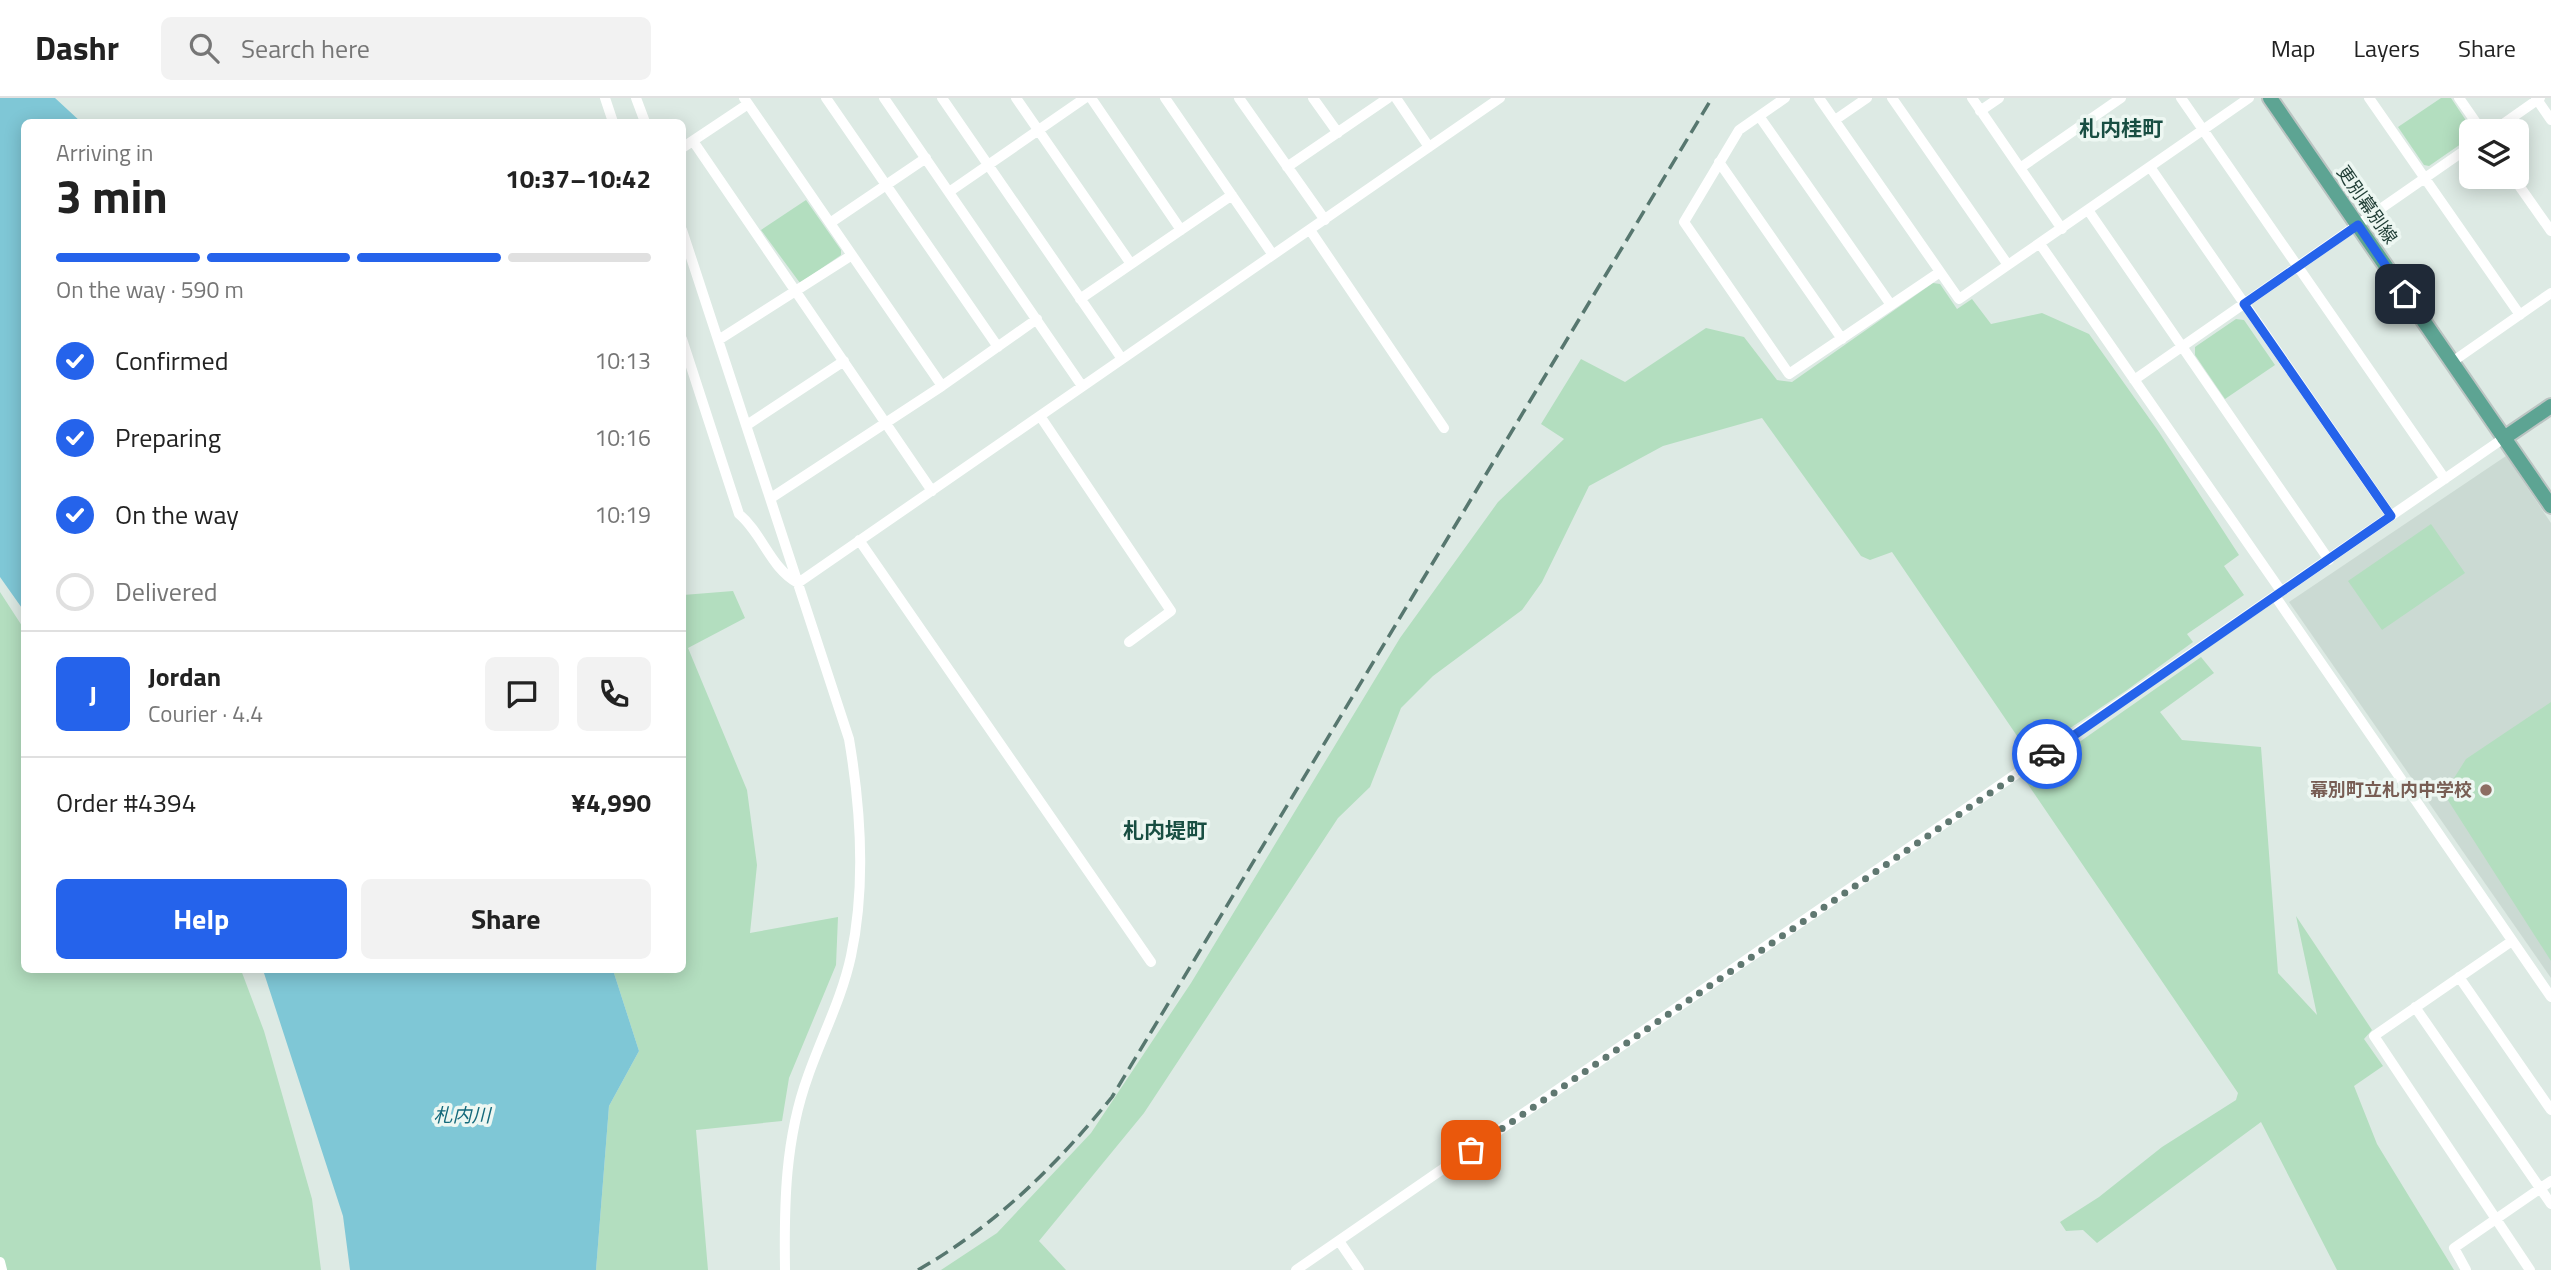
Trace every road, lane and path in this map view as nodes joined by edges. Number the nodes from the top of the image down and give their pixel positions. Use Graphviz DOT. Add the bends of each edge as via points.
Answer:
graph roads {
  1 [pos="605,98"];
  2 [pos="636,98"];
  3 [pos="826,98"];
  4 [pos="884,98"];
  5 [pos="942,98"];
  6 [pos="1016,98"];
  7 [pos="1088,98"];
  8 [pos="1165,98"];
  9 [pos="1239,98"];
  10 [pos="1313,98"];
  11 [pos="1388,98"];
  12 [pos="1396,98"];
  13 [pos="1500,98"];
  14 [pos="1785,98"];
  15 [pos="1819,98"];
  16 [pos="1867,98"];
  17 [pos="1892,98"];
  18 [pos="1972,98"];
  19 [pos="1999,98"];
  20 [pos="2121,98"];
  21 [pos="2182,98"];
  22 [pos="2249,98"];
  23 [pos="2270,98"];
  24 [pos="2369,98"];
  25 [pos="2459,98"];
  26 [pos="2538,99"];
  27 [pos="746,101"];
  28 [pos="1980,111"];
  29 [pos="1759,116"];
  30 [pos="612,119"];
  31 [pos="644,119"];
  32 [pos="2474,119"];
  33 [pos="2510,119"];
  34 [pos="1835,120"];
  35 [pos="2551,120"];
  36 [pos="2203,130"];
  37 [pos="1038,131"];
  38 [pos="1338,133"];
  39 [pos="693,141"];
  40 [pos="686,145"];
  41 [pos="1429,147"];
  42 [pos="2459,154"];
  43 [pos="926,158"];
  44 [pos="1719,162"];
  45 [pos="988,165"];
  46 [pos="1287,167"];
  47 [pos="2150,167"];
  48 [pos="2020,168"];
  49 [pos="2424,179"];
  50 [pos="886,185"];
  51 [pos="2521,189"];
  52 [pos="949,192"];
  53 [pos="1232,195"];
  54 [pos="2088,210"];
  55 [pos="1325,220"];
  56 [pos="830,223"];
  57 [pos="2358,225"];
  58 [pos="2062,229"];
  59 [pos="1181,230"];
  60 [pos="1310,230"];
  61 [pos="2551,231"];
  62 [pos="686,241"];
  63 [pos="2039,244"];
  64 [pos="852,255"];
  65 [pos="1273,255"];
  66 [pos="1131,264"];
  67 [pos="2008,265"];
  68 [pos="2298,267"];
  69 [pos="1940,272"];
  70 [pos="796,293"];
  71 [pos="2551,293"];
  72 [pos="1080,299"];
  73 [pos="2244,304"];
  74 [pos="1891,305"];
  75 [pos="2520,315"];
  76 [pos="1037,319"];
  77 [pos="720,339"];
  78 [pos="1842,339"];
  79 [pos="998,347"];
  80 [pos="2182,347"];
  81 [pos="686,351"];
  82 [pos="1122,359"];
  83 [pos="844,361"];
  84 [pos="2452,362"];
  85 [pos="2134,380"];
  86 [pos="942,386"];
  87 [pos="1082,386"];
  88 [pos="2551,406"];
  89 [pos="1040,416"];
  90 [pos="886,424"];
  91 [pos="747,425"];
  92 [pos="1444,428"];
  93 [pos="2504,438"];
  94 [pos="2445,479"];
  95 [pos="932,491"];
  96 [pos="771,498"];
  97 [pos="2551,506"];
  98 [pos="2391,516"];
  99 [pos="859,540"];
  100 [pos="2329,560"];
  101 [pos="798,583"];
  102 [pos="2278,594"];
  103 [pos="1129,642"];
  104 [pos="2511,941"];
  105 [pos="1151,962"];
  106 [pos="2459,977"];
  107 [pos="2551,997"];
  108 [pos="2415,1007"];
  109 [pos="2551,1110"];
  110 [pos="2551,1181"];
  111 [pos="2540,1188"];
  112 [pos="2551,1204"];
  113 [pos="2495,1219"];
  114 [pos="1339,1241"];
  115 [pos="0,1262"];
  116 [pos="2,1270"];
  117 [pos="785,1270"];
  118 [pos="1296,1270"];
  119 [pos="1359,1270"];
  120 [pos="2466,1270"];
  121 [pos="2530,1270"];
  1 -- 30 [label="street"];
  2 -- 31 [label="street"];
  3 -- 50 [label="street"];
  4 -- 43 [label="street"];
  5 -- 45 [label="street"];
  6 -- 37 [label="street"];
  7 -- 37 [label="street"];
  7 -- 59 [label="street"];
  8 -- 53 [label="street"];
  9 -- 46 [label="street"];
  10 -- 38 [label="street"];
  11 -- 38 [label="street"];
  12 -- 41 [label="street"];
  13 -- 41 [label="street"];
  14 -- 29 [label="street"];
  15 -- 34 [label="street"];
  16 -- 34 [label="street"];
  17 -- 67 [label="street"];
  18 -- 28 [label="street"];
  19 -- 28 [label="street"];
  20 -- 48 [label="street"];
  21 -- 36 [label="street"];
  22 -- 36 [label="street"];
  23 -- 57 [label="main road, 更別幕別線"];
  24 -- 49 [label="street"];
  25 -- 32 [label="street"];
  26 -- 33 [label="street"];
  26 -- 35 [label="street"];
  27 -- 39 [label="street"];
  27 -- 56 [label="street"];
  28 -- 48 [label="street"];
  29 -- 44 [label="street" via="1739,130"];
  29 -- 74 [label="street"];
  34 -- 69 [label="street"];
  36 -- 47 [label="street"];
  36 -- 68 [label="street"];
  37 -- 45 [label="street"];
  37 -- 66 [label="street"];
  38 -- 46 [label="street"];
  39 -- 40 [label="street"];
  39 -- 70 [label="street"];
  41 -- 55 [label="street"];
  42 -- 49 [label="street"];
  43 -- 50 [label="street"];
  43 -- 52 [label="street"];
  44 -- 78 [label="street"];
  44 -- 78 [label="street" via="1684,222 1789,374"];
  45 -- 52 [label="street"];
  45 -- 72 [label="street"];
  46 -- 55 [label="street"];
  47 -- 54 [label="street"];
  47 -- 73 [label="street"];
  48 -- 58 [label="street"];
  49 -- 57 [label="street"];
  49 -- 75 [label="street"];
  50 -- 56 [label="street"];
  50 -- 79 [label="street"];
  51 -- 61 [label="street"];
  52 -- 76 [label="street"];
  53 -- 59 [label="street"];
  53 -- 65 [label="street"];
  54 -- 58 [label="street"];
  54 -- 80 [label="street"];
  55 -- 60 [label="street"];
  56 -- 64 [label="street"];
  57 -- 68 [label="street"];
  57 -- 84 [label="main road, 更別幕別線"];
  58 -- 63 [label="street"];
  59 -- 66 [label="street"];
  60 -- 65 [label="street"];
  60 -- 92 [label="street"];
  62 -- 77 [label="street"];
  63 -- 67 [label="street"];
  63 -- 85 [label="street"];
  64 -- 70 [label="street"];
  64 -- 86 [label="street"];
  65 -- 82 [label="street"];
  66 -- 72 [label="street"];
  67 -- 69 [label="street" via="1959,299"];
  68 -- 73 [label="street"];
  68 -- 94 [label="street"];
  69 -- 74 [label="street"];
  70 -- 77 [label="street"];
  70 -- 83 [label="street"];
  71 -- 75 [label="street"];
  72 -- 82 [label="street"];
  73 -- 80 [label="street"];
  73 -- 98 [label="street"];
  74 -- 78 [label="street"];
  75 -- 84 [label="street"];
  76 -- 79 [label="street"];
  76 -- 87 [label="street"];
  77 -- 91 [label="street"];
  79 -- 86 [label="street"];
  80 -- 85 [label="street"];
  80 -- 100 [label="street"];
  81 -- 101 [label="street" via="739,514 753,526 786,577"];
  82 -- 87 [label="street"];
  83 -- 90 [label="street"];
  83 -- 91 [label="street"];
  84 -- 93 [label="main road, 更別幕別線"];
  85 -- 102 [label="street"];
  86 -- 90 [label="street"];
  87 -- 89 [label="street"];
  88 -- 93 [label="main road"];
  89 -- 95 [label="street"];
  89 -- 103 [label="street" via="1171,611"];
  90 -- 95 [label="street"];
  90 -- 96 [label="street"];
  91 -- 96 [label="street"];
  93 -- 94 [label="street"];
  93 -- 97 [label="main road, 更別幕別線"];
  94 -- 98 [label="street"];
  95 -- 99 [label="street"];
  96 -- 101 [label="street"];
  98 -- 100 [label="street"];
  99 -- 101 [label="street"];
  99 -- 105 [label="street"];
  100 -- 102 [label="street"];
  101 -- 117 [label="street" via="849,740 859,797 859,849 851,956 795,1122 784,1192"];
  102 -- 104 [label="street"];
  102 -- 114 [label="street"];
  104 -- 106 [label="street"];
  104 -- 107 [label="street"];
  106 -- 108 [label="street"];
  106 -- 109 [label="street"];
  108 -- 111 [label="street"];
  108 -- 113 [label="street" via="2374,1036"];
  110 -- 111 [label="street"];
  111 -- 112 [label="street"];
  111 -- 113 [label="street"];
  113 -- 120 [label="street" via="2454,1248"];
  113 -- 121 [label="street"];
  114 -- 118 [label="street"];
  114 -- 119 [label="street"];
  115 -- 116 [label="street"];
}
